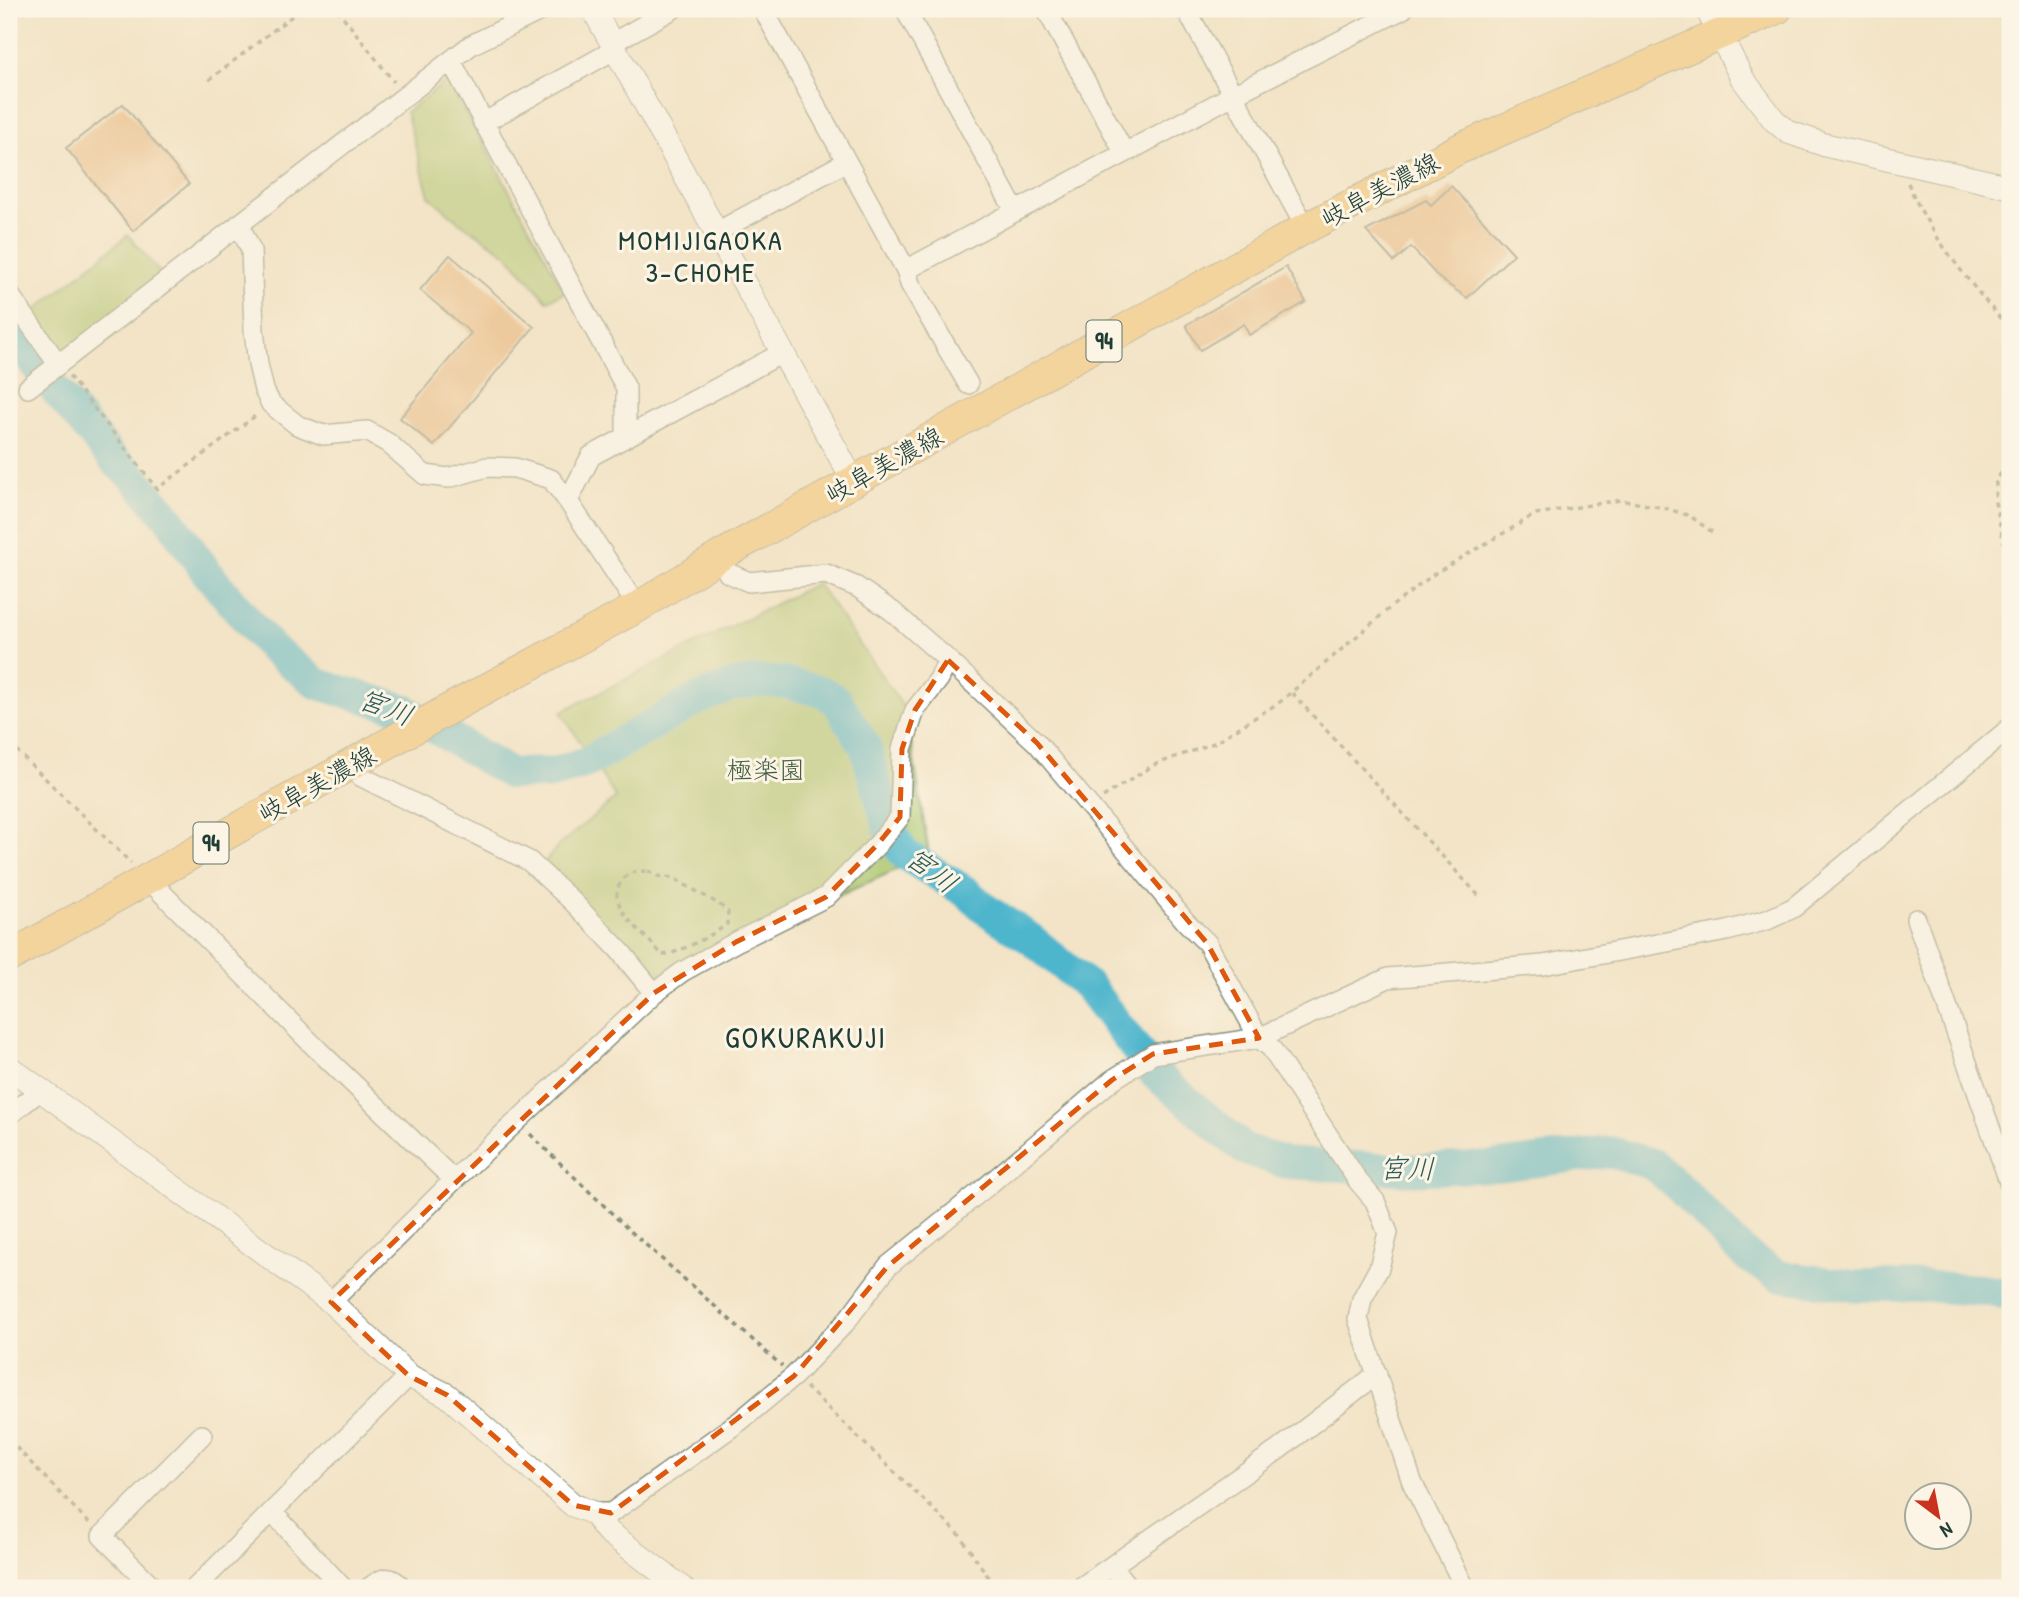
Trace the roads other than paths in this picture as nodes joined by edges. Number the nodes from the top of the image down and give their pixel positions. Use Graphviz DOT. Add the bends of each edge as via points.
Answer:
graph roads {
  1 [pos="544,9"];
  2 [pos="593,9"];
  3 [pos="673,9"];
  4 [pos="763,9"];
  5 [pos="905,9"];
  6 [pos="1046,9"];
  7 [pos="1186,9"];
  8 [pos="1403,9"];
  9 [pos="1777,9"];
  10 [pos="1713,21"];
  11 [pos="614,46"];
  12 [pos="451,61"];
  13 [pos="1233,95"];
  14 [pos="483,123"];
  15 [pos="1124,152"];
  16 [pos="846,162"];
  17 [pos="2010,187"];
  18 [pos="1015,211"];
  19 [pos="239,224"];
  20 [pos="1306,228"];
  21 [pos="717,233"];
  22 [pos="906,270"];
  23 [pos="9,294"];
  24 [pos="782,353"];
  25 [pos="55,366"];
  26 [pos="968,383"];
  27 [pos="28,388"];
  28 [pos="626,435"];
  29 [pos="854,482"];
  30 [pos="568,500"];
  31 [pos="720,556"];
  32 [pos="638,607"];
  33 [pos="948,660"];
  34 [pos="2010,728"];
  35 [pos="348,766"];
  36 [pos="148,879"];
  37 [pos="1916,919"];
  38 [pos="9,957"];
  39 [pos="654,993"];
  40 [pos="1259,1038"];
  41 [pos="9,1067"];
  42 [pos="41,1090"];
  43 [pos="9,1115"];
  44 [pos="454,1180"];
  45 [pos="2010,1184"];
  46 [pos="331,1302"];
  47 [pos="1377,1374"];
  48 [pos="409,1376"];
  49 [pos="202,1435"];
  50 [pos="272,1512"];
  51 [pos="593,1513"];
  52 [pos="1112,1566"];
  53 [pos="1461,1587"];
  54 [pos="154,1588"];
  55 [pos="195,1588"];
  56 [pos="343,1588"];
  57 [pos="369,1588"];
  58 [pos="403,1588"];
  59 [pos="682,1588"];
  60 [pos="1080,1588"];
  61 [pos="1130,1588"];
  1 -- 12 [label="street" via="488,36"];
  2 -- 11 [label="street"];
  3 -- 11 [label="street"];
  4 -- 16 [label="street"];
  5 -- 18 [label="street"];
  6 -- 15 [label="street"];
  7 -- 13 [label="street"];
  8 -- 13 [label="street"];
  9 -- 10 [label="main road, 岐阜美濃線 / 94"];
  10 -- 17 [label="street" via="1742,78 1788,132 1825,145"];
  10 -- 20 [label="main road, 岐阜美濃線 / 94"];
  11 -- 14 [label="street"];
  11 -- 21 [label="street"];
  12 -- 14 [label="street"];
  12 -- 19 [label="street"];
  13 -- 15 [label="street"];
  13 -- 20 [label="street"];
  14 -- 28 [label="street" via="626,388"];
  15 -- 18 [label="street"];
  16 -- 21 [label="street"];
  16 -- 22 [label="street"];
  18 -- 22 [label="street"];
  19 -- 25 [label="street"];
  19 -- 30 [label="street" via="251,250 255,341 271,404 297,425 323,435 367,431 425,475 448,478 487,467 514,468 551,479"];
  20 -- 29 [label="main road, 岐阜美濃線 / 94"];
  21 -- 24 [label="street"];
  22 -- 26 [label="street" via="909,284"];
  23 -- 25 [label="street"];
  24 -- 28 [label="street"];
  24 -- 29 [label="street"];
  25 -- 27 [label="street"];
  28 -- 30 [label="street" via="591,456"];
  29 -- 31 [label="main road, 岐阜美濃線 / 94"];
  30 -- 32 [label="street"];
  31 -- 32 [label="main road, 岐阜美濃線 / 94"];
  31 -- 33 [label="street" via="728,573 749,582 826,575 858,587"];
  32 -- 35 [label="main road, 岐阜美濃線 / 94"];
  33 -- 39 [label="street" via="915,710 902,750 900,817 878,844 826,897 682,972"];
  33 -- 40 [label="street" via="1037,743 1207,943"];
  34 -- 40 [label="street" via="1793,908 1767,920 1543,965 1388,978"];
  35 -- 36 [label="main road, 岐阜美濃線 / 94"];
  35 -- 39 [label="street" via="530,861"];
  36 -- 38 [label="main road, 岐阜美濃線 / 94"];
  36 -- 44 [label="street"];
  37 -- 45 [label="street"];
  39 -- 44 [label="street"];
  40 -- 47 [label="street" via="1271,1048 1375,1201 1388,1233 1358,1319"];
  40 -- 51 [label="street" via="1153,1054 1112,1080 888,1266 845,1323 794,1376 650,1487 611,1513"];
  41 -- 42 [label="street"];
  42 -- 43 [label="street"];
  42 -- 46 [label="street"];
  44 -- 46 [label="street"];
  46 -- 48 [label="street"];
  47 -- 52 [label="street"];
  47 -- 53 [label="street" via="1412,1482"];
  48 -- 50 [label="street"];
  48 -- 51 [label="street" via="447,1395 573,1505"];
  49 -- 54 [label="street" via="102,1536"];
  50 -- 55 [label="street"];
  50 -- 56 [label="street"];
  51 -- 59 [label="street" via="607,1531"];
  52 -- 60 [label="street"];
  52 -- 61 [label="street"];
  57 -- 58 [label="street" via="387,1577"];
}
